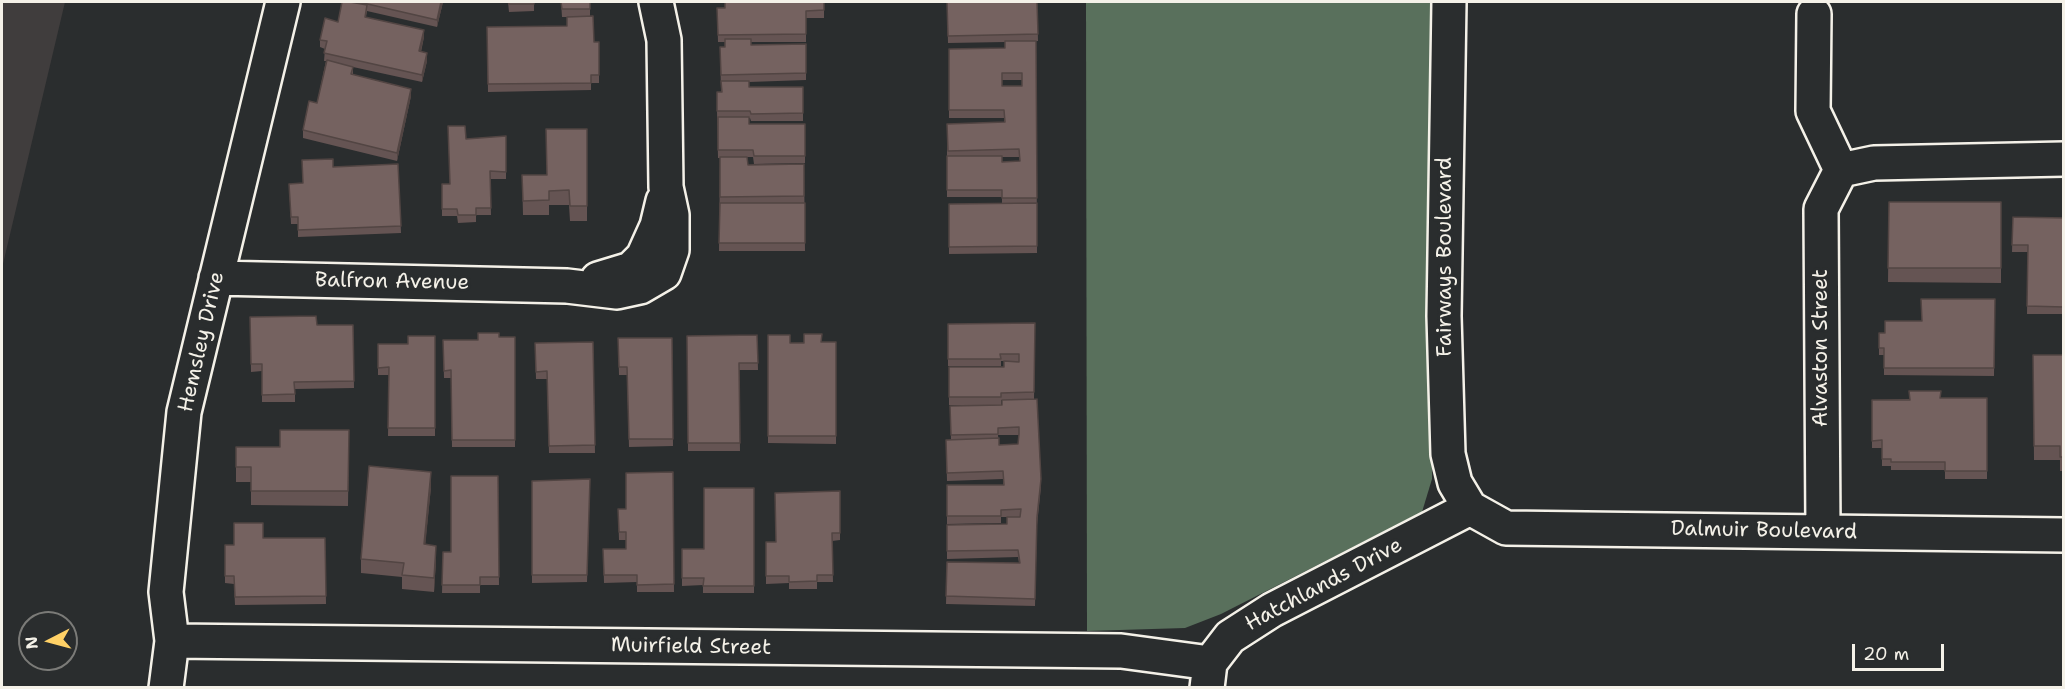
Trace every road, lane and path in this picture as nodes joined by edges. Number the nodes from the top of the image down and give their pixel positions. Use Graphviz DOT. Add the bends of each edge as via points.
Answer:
graph roads {
  1 [pos="283,2"];
  2 [pos="656,2"];
  3 [pos="675,2"];
  4 [pos="1449,2"];
  5 [pos="1814,14"];
  6 [pos="664,40"];
  7 [pos="2064,159"];
  8 [pos="1841,171"];
  9 [pos="216,278"];
  10 [pos="1470,508"];
  11 [pos="1823,531"];
  12 [pos="2064,535"];
  13 [pos="172,641"];
  14 [pos="1208,675"];
  15 [pos="166,687"];
  1 -- 9 [label="street, Hemsley Drive"];
  2 -- 6 [label="street"];
  3 -- 6 [label="street"];
  4 -- 10 [label="street, Fairways Boulevard" via="1444,316 1448,454 1455,483"];
  5 -- 8 [label="street" via="1813,111"];
  6 -- 9 [label="street, Balfron Avenue" via="666,187 654,265 567,286"];
  7 -- 8 [label="street" via="1874,162"];
  8 -- 11 [label="street, Alvaston Street" via="1821,208"];
  9 -- 13 [label="street, Hemsley Drive" via="184,412 166,592"];
  10 -- 11 [label="street, Dalmuir Boulevard" via="1506,528"];
  10 -- 14 [label="street, Hatchlands Drive" via="1272,610 1230,637"];
  11 -- 12 [label="street, Dalmuir Boulevard"];
  13 -- 14 [label="street, Muirfield Street" via="1121,651"];
  13 -- 15 [label="street, Hemsley Drive"];
}
